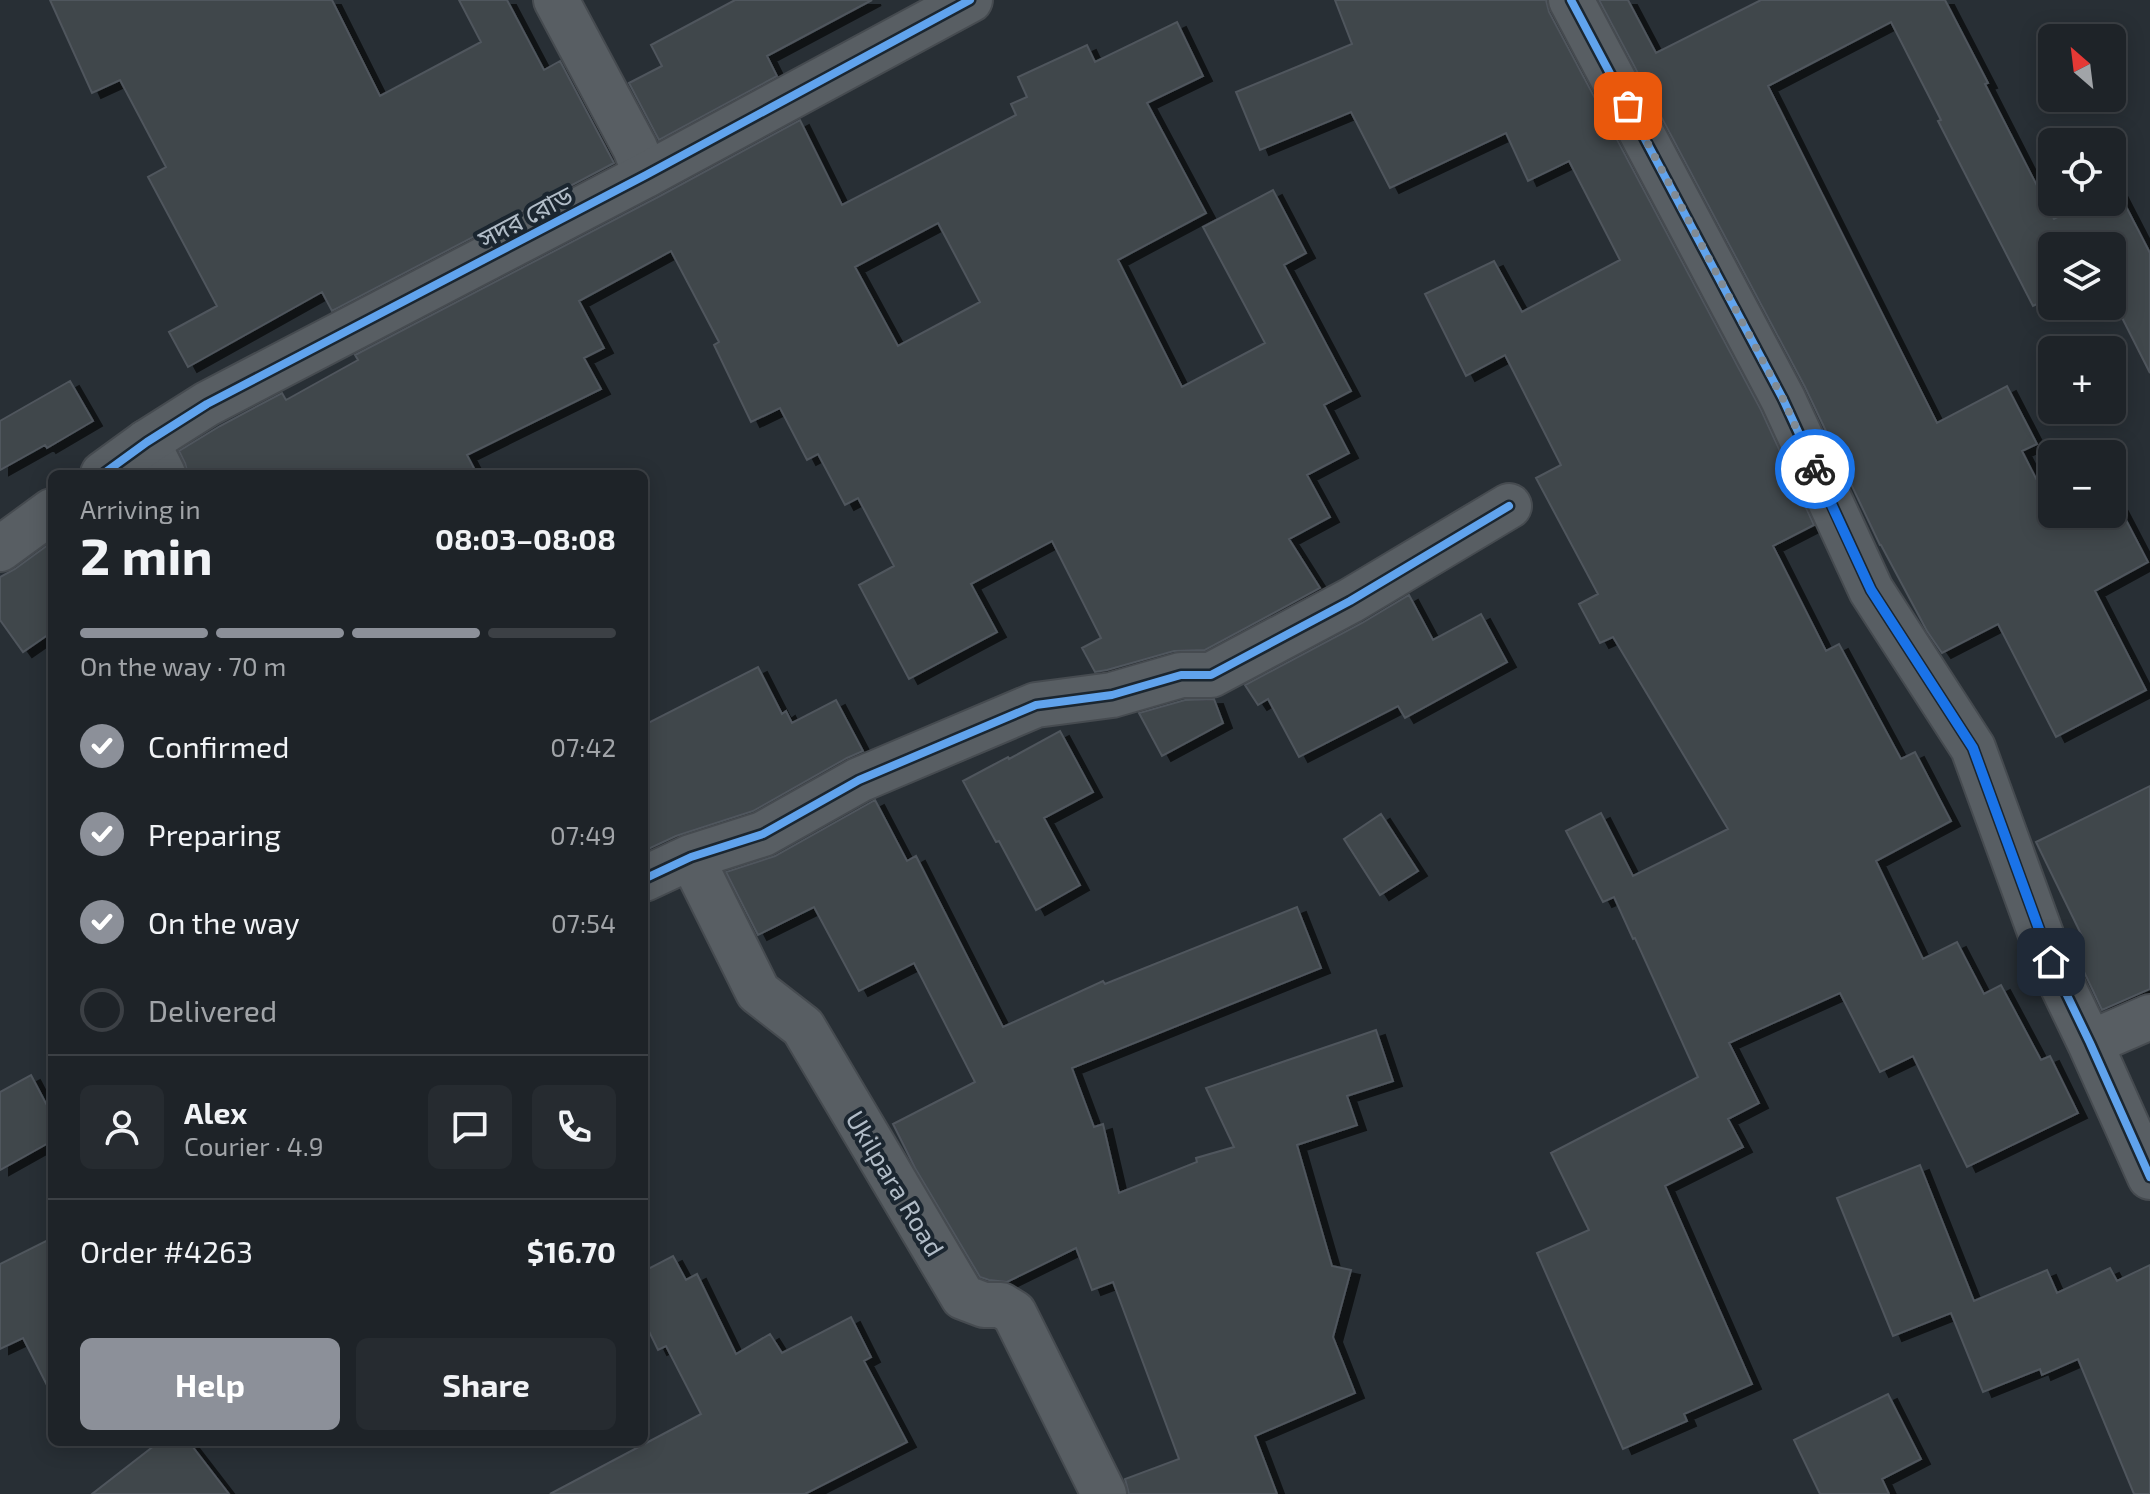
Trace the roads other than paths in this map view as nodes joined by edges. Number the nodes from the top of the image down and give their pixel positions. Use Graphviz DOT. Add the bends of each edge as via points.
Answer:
graph roads {
  1 [pos="556,0"];
  2 [pos="970,0"];
  3 [pos="1571,0"];
  4 [pos="646,175"];
  5 [pos="155,458"];
  6 [pos="116,470"];
  7 [pos="1509,506"];
  8 [pos="48,514"];
  9 [pos="0,549"];
  10 [pos="691,857"];
  11 [pos="648,877"];
  12 [pos="2150,1017"];
  13 [pos="2090,1043"];
  14 [pos="2150,1177"];
  15 [pos="1104,1494"];
  1 -- 4 [label="street"];
  2 -- 4 [label="street, সদর রোড"];
  3 -- 13 [label="street" via="1783,399 1871,590 1973,748 2051,962"];
  4 -- 5 [label="street, সদর রোড" via="207,404"];
  5 -- 6 [label="street, সদর রোড"];
  7 -- 10 [label="street" via="1350,601 1211,675 1181,675 1112,695 1036,705 859,780 763,834"];
  8 -- 9 [label="street"];
  10 -- 11 [label="street"];
  10 -- 15 [label="street, Ukilpara Road" via="758,992 803,1027 963,1297 1014,1313"];
  12 -- 13 [label="street"];
  13 -- 14 [label="street"];
}
